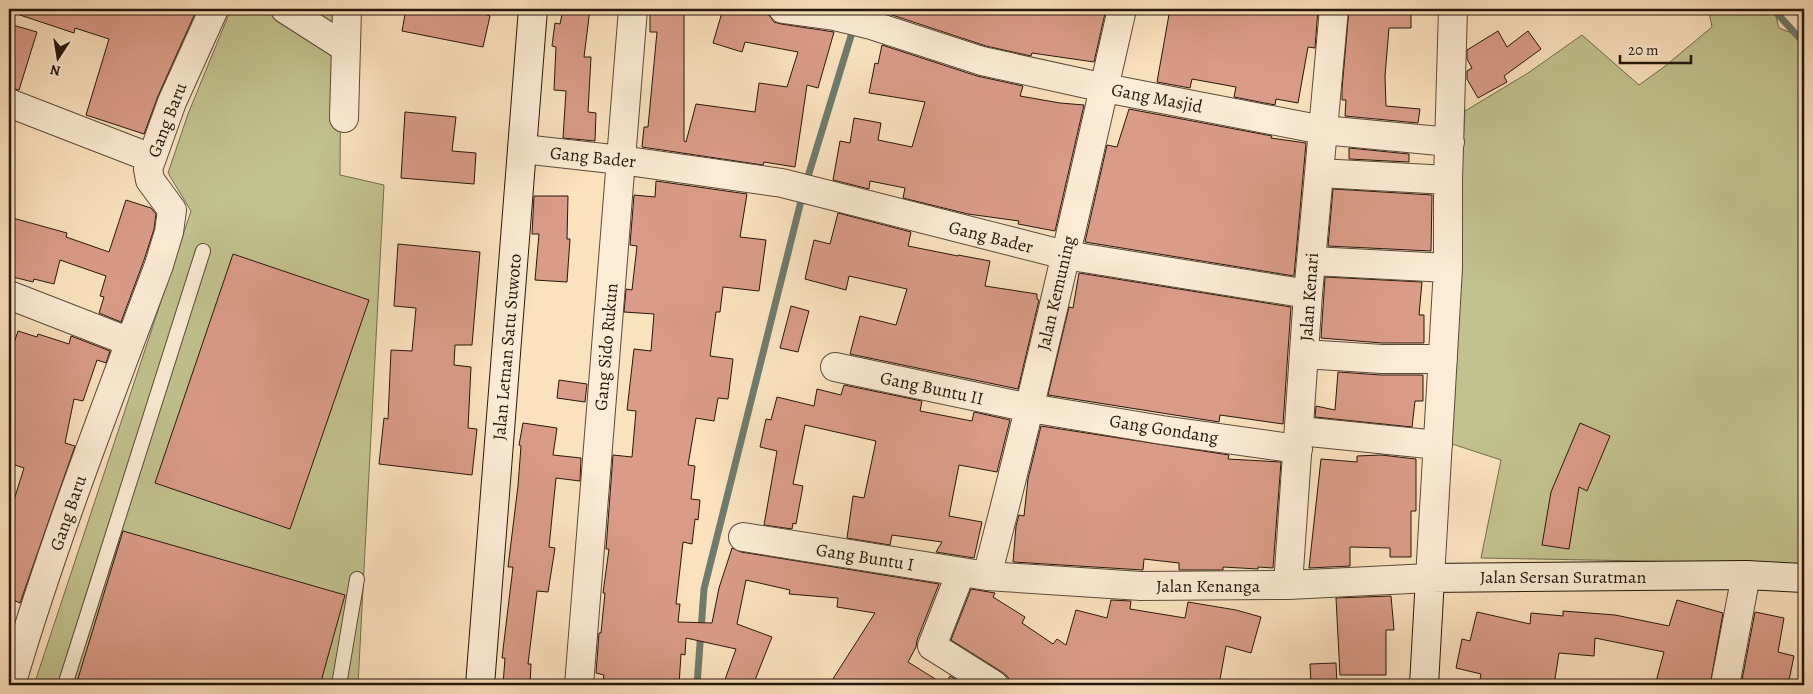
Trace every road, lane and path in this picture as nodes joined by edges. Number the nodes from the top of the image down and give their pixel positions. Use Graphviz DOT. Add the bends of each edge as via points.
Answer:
graph roads {
  1 [pos="214,9"];
  2 [pos="285,9"];
  3 [pos="347,9"];
  4 [pos="533,9"];
  5 [pos="633,9"];
  6 [pos="783,9"];
  7 [pos="1122,9"];
  8 [pos="1334,9"];
  9 [pos="1453,9"];
  10 [pos="346,48"];
  11 [pos="1105,88"];
  12 [pos="9,103"];
  13 [pos="344,118"];
  14 [pos="1323,130"];
  15 [pos="1450,142"];
  16 [pos="523,149"];
  17 [pos="151,158"];
  18 [pos="621,160"];
  19 [pos="1319,173"];
  20 [pos="1448,180"];
  21 [pos="203,251"];
  22 [pos="1065,255"];
  23 [pos="1312,260"];
  24 [pos="1448,268"];
  25 [pos="1308,294"];
  26 [pos="9,296"];
  27 [pos="130,342"];
  28 [pos="1304,354"];
  29 [pos="1443,359"];
  30 [pos="835,368"];
  31 [pos="1030,408"];
  32 [pos="1299,440"];
  33 [pos="1438,445"];
  34 [pos="743,538"];
  35 [pos="974,574"];
  36 [pos="1746,575"];
  37 [pos="357,578"];
  38 [pos="1430,578"];
  39 [pos="1804,578"];
  40 [pos="1288,585"];
  41 [pos="11,685"];
  42 [pos="65,685"];
  43 [pos="339,685"];
  44 [pos="480,685"];
  45 [pos="579,685"];
  46 [pos="994,685"];
  47 [pos="1424,685"];
  48 [pos="1725,685"];
  1 -- 17 [label="street, Gang Baru"];
  2 -- 10 [label="street"];
  3 -- 10 [label="street"];
  4 -- 16 [label="street, Jalan Letnan Satu Suwoto"];
  5 -- 18 [label="street, Gang Sido Rukun"];
  6 -- 11 [label="street, Gang Masjid" via="871,25 982,61"];
  7 -- 11 [label="street, Jalan Kemuning"];
  8 -- 14 [label="street, Jalan Kenari"];
  9 -- 15 [label="street"];
  10 -- 13 [label="street"];
  11 -- 14 [label="street, Gang Masjid"];
  11 -- 22 [label="street, Jalan Kemuning"];
  12 -- 17 [label="street"];
  14 -- 15 [label="street, Gang Masjid"];
  14 -- 19 [label="street, Jalan Kenari"];
  15 -- 20 [label="street"];
  16 -- 18 [label="street, Gang Bader"];
  16 -- 44 [label="street, Jalan Letnan Satu Suwoto"];
  17 -- 27 [label="street, Gang Baru" via="150,180 172,210 159,265"];
  18 -- 22 [label="street, Gang Bader" via="782,183"];
  18 -- 45 [label="street, Gang Sido Rukun"];
  19 -- 20 [label="street"];
  19 -- 23 [label="street, Jalan Kenari"];
  20 -- 24 [label="street"];
  21 -- 42 [label="lane"];
  22 -- 25 [label="street, Gang Bader"];
  22 -- 31 [label="street, Jalan Kemuning"];
  23 -- 24 [label="street"];
  23 -- 25 [label="street, Jalan Kenari"];
  24 -- 29 [label="street"];
  25 -- 28 [label="street, Jalan Kenari"];
  26 -- 27 [label="street"];
  27 -- 41 [label="street, Gang Baru" via="76,487"];
  28 -- 29 [label="street"];
  28 -- 32 [label="street, Jalan Kenari"];
  29 -- 33 [label="street"];
  30 -- 31 [label="street, Gang Buntu II"];
  31 -- 32 [label="street, Gang Gondang" via="1162,430"];
  31 -- 35 [label="street, Jalan Kemuning"];
  32 -- 33 [label="street, Gang Gondang"];
  32 -- 40 [label="street, Jalan Kenari"];
  33 -- 38 [label="street"];
  34 -- 35 [label="street, Gang Buntu I"];
  35 -- 40 [label="street, Jalan Kenanga" via="1141,586"];
  35 -- 46 [label="street, Jalan Kemuning" via="932,646"];
  36 -- 38 [label="street, Jalan Sersan Suratman"];
  36 -- 39 [label="street, Jalan Sersan Suratman"];
  36 -- 48 [label="street"];
  37 -- 43 [label="lane"];
  38 -- 40 [label="street, Jalan Kenanga"];
  38 -- 47 [label="street"];
}
